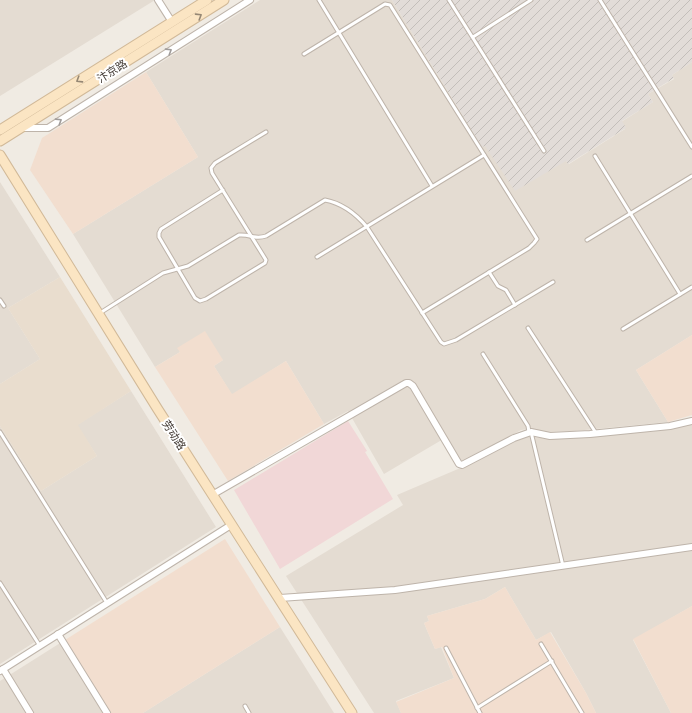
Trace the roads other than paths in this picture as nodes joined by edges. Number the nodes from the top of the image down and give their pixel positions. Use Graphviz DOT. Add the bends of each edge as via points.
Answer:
graph roads {
  1 [pos="158,0"];
  2 [pos="207,0"];
  3 [pos="224,0"];
  4 [pos="250,0"];
  5 [pos="319,0"];
  6 [pos="450,0"];
  7 [pos="531,0"];
  8 [pos="600,0"];
  9 [pos="172,22"];
  10 [pos="340,32"];
  11 [pos="473,37"];
  12 [pos="304,54"];
  13 [pos="22,128"];
  14 [pos="0,130"];
  15 [pos="266,132"];
  16 [pos="0,141"];
  17 [pos="692,148"];
  18 [pos="544,151"];
  19 [pos="0,155"];
  20 [pos="484,155"];
  21 [pos="595,156"];
  22 [pos="692,176"];
  23 [pos="432,186"];
  24 [pos="223,190"];
  25 [pos="631,214"];
  26 [pos="367,227"];
  27 [pos="251,236"];
  28 [pos="587,240"];
  29 [pos="317,257"];
  30 [pos="178,270"];
  31 [pos="489,272"];
  32 [pos="553,282"];
  33 [pos="692,286"];
  34 [pos="680,294"];
  35 [pos="0,300"];
  36 [pos="515,305"];
  37 [pos="4,306"];
  38 [pos="422,313"];
  39 [pos="98,314"];
  40 [pos="528,328"];
  41 [pos="623,328"];
  42 [pos="483,354"];
  43 [pos="692,421"];
  44 [pos="0,432"];
  45 [pos="530,432"];
  46 [pos="596,434"];
  47 [pos="212,495"];
  48 [pos="231,525"];
  49 [pos="692,546"];
  50 [pos="563,566"];
  51 [pos="0,583"];
  52 [pos="280,598"];
  53 [pos="107,603"];
  54 [pos="58,634"];
  55 [pos="541,644"];
  56 [pos="40,646"];
  57 [pos="446,648"];
  58 [pos="552,661"];
  59 [pos="1,670"];
  60 [pos="245,706"];
  61 [pos="477,708"];
  62 [pos="30,713"];
  63 [pos="107,713"];
  64 [pos="249,713"];
  65 [pos="352,713"];
  66 [pos="480,713"];
  67 [pos="582,713"];
  1 -- 9 [label="street"];
  2 -- 9 [label="street, 汴京路"];
  13 -- 3 [label="street, 汴京路, one-way"];
  13 -- 4 [label="street, one-way" via="48,128"];
  5 -- 10 [label="lane"];
  6 -- 11 [label="lane"];
  7 -- 11 [label="lane"];
  8 -- 17 [label="lane"];
  9 -- 14 [label="street, 汴京路, one-way"];
  10 -- 12 [label="lane"];
  10 -- 20 [label="lane" via="385,4 390,5"];
  10 -- 23 [label="lane" via="350,53"];
  11 -- 18 [label="lane"];
  13 -- 16 [label="street, 汴京路"];
  15 -- 24 [label="lane" via="215,163 212,173"];
  19 -- 39 [label="street, 劳动路"];
  20 -- 23 [label="lane"];
  20 -- 31 [label="lane" via="537,239 529,248"];
  21 -- 25 [label="lane"];
  22 -- 25 [label="lane"];
  23 -- 26 [label="lane"];
  24 -- 27 [label="lane"];
  24 -- 30 [label="lane" via="159,233"];
  25 -- 28 [label="lane"];
  25 -- 34 [label="lane"];
  26 -- 27 [label="lane" via="347,209 325,200 266,236"];
  26 -- 29 [label="lane"];
  26 -- 38 [label="lane"];
  27 -- 30 [label="lane" via="239,235"];
  27 -- 30 [label="lane" via="266,260 265,263 206,299 200,301 195,298"];
  30 -- 39 [label="lane" via="163,273"];
  31 -- 36 [label="lane" via="498,286 506,290"];
  31 -- 38 [label="lane"];
  32 -- 36 [label="lane"];
  33 -- 34 [label="lane"];
  34 -- 41 [label="lane"];
  35 -- 37 [label="lane"];
  36 -- 38 [label="lane" via="456,340 444,344 440,342"];
  39 -- 47 [label="street, 劳动路"];
  40 -- 46 [label="lane"];
  42 -- 45 [label="lane"];
  43 -- 46 [label="street" via="670,426"];
  44 -- 53 [label="lane"];
  45 -- 46 [label="street" via="550,436"];
  45 -- 47 [label="street" via="462,465 459,464 413,386 406,383"];
  45 -- 50 [label="lane"];
  47 -- 48 [label="street, 劳动路"];
  48 -- 52 [label="street, 劳动路"];
  48 -- 53 [label="street"];
  49 -- 50 [label="street"];
  50 -- 52 [label="street" via="395,590"];
  51 -- 56 [label="lane"];
  52 -- 65 [label="street, 劳动路"];
  53 -- 54 [label="street"];
  54 -- 56 [label="street"];
  54 -- 63 [label="street"];
  55 -- 58 [label="lane"];
  56 -- 59 [label="street"];
  57 -- 61 [label="lane"];
  58 -- 61 [label="lane"];
  58 -- 67 [label="lane"];
  59 -- 62 [label="street"];
  60 -- 64 [label="lane"];
  61 -- 66 [label="lane"];
}
